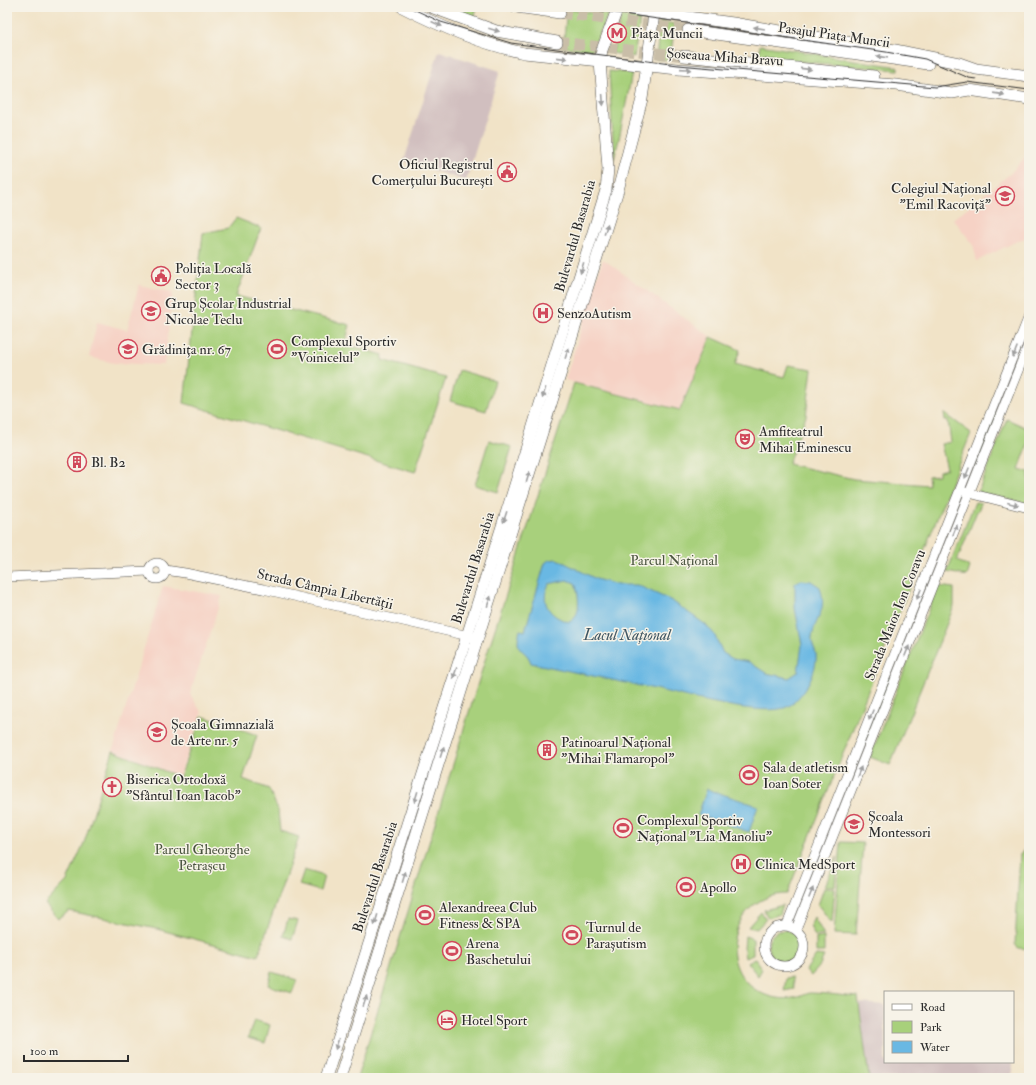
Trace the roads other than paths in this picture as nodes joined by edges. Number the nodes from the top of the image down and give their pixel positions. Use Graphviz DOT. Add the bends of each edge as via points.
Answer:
graph roads {
  1 [pos="402,7"];
  2 [pos="431,7"];
  3 [pos="516,7"];
  4 [pos="617,7"];
  5 [pos="677,7"];
  6 [pos="652,9"];
  7 [pos="560,13"];
  8 [pos="690,16"];
  9 [pos="688,30"];
  10 [pos="557,42"];
  11 [pos="684,56"];
  12 [pos="600,61"];
  13 [pos="647,65"];
  14 [pos="976,69"];
  15 [pos="1029,76"];
  16 [pos="970,90"];
  17 [pos="1029,99"];
  18 [pos="1029,316"];
  19 [pos="1029,343"];
  20 [pos="960,490"];
  21 [pos="969,493"];
  22 [pos="1029,508"];
  23 [pos="926,576"];
  24 [pos="7,577"];
  25 [pos="935,579"];
  26 [pos="473,637"];
  27 [pos="888,671"];
  28 [pos="897,674"];
  29 [pos="843,785"];
  30 [pos="852,789"];
  31 [pos="823,834"];
  32 [pos="833,837"];
  33 [pos="792,927"];
  34 [pos="326,1078"];
  35 [pos="340,1078"];
  1 -- 12 [label="main road, Șoseaua Mihai Bravu, one-way" via="439,25 504,49"];
  2 -- 10 [label="main road, one-way" via="496,31"];
  3 -- 7 [label="main road"];
  4 -- 6 [label="main road, Șoseaua Mihai Bravu"];
  4 -- 12 [label="main road, Bulevardul Basarabia"];
  5 -- 8 [label="main road"];
  6 -- 8 [label="main road, Șoseaua Mihai Bravu"];
  6 -- 13 [label="main road"];
  14 -- 8 [label="main road, Șoseaua Mihai Bravu, one-way" via="960,63 895,50"];
  14 -- 9 [label="main road, Pasajul Piața Muncii, one-way"];
  11 -- 16 [label="main road, one-way" via="903,79"];
  12 -- 13 [label="main road, Șoseaua Mihai Bravu"];
  12 -- 26 [label="main road, Bulevardul Basarabia, one-way" via="608,169 606,190"];
  13 -- 16 [label="main road, Șoseaua Mihai Bravu, one-way" via="952,93"];
  26 -- 13 [label="main road, Bulevardul Basarabia, one-way" via="618,190 642,99"];
  14 -- 15 [label="main road, Șoseaua Mihai Bravu"];
  16 -- 17 [label="main road, Șoseaua Mihai Bravu, one-way"];
  18 -- 20 [label="street, Strada Maior Ion Coravu, one-way"];
  19 -- 21 [label="street, Strada Maior Ion Coravu"];
  20 -- 21 [label="street"];
  20 -- 23 [label="street, Strada Maior Ion Coravu"];
  21 -- 22 [label="street, one-way"];
  25 -- 21 [label="street, Strada Maior Ion Coravu, one-way"];
  23 -- 25 [label="street"];
  23 -- 27 [label="street, Strada Maior Ion Coravu, one-way"];
  24 -- 26 [label="street, Strada Câmpia Libertății" via="149,571 151,566 158,562 166,570 270,590"];
  28 -- 25 [label="street, Strada Maior Ion Coravu, one-way"];
  26 -- 34 [label="main road, Bulevardul Basarabia, one-way"];
  35 -- 26 [label="main road, Bulevardul Basarabia, one-way"];
  27 -- 28 [label="street"];
  27 -- 29 [label="street, Strada Maior Ion Coravu, one-way"];
  30 -- 28 [label="street, Strada Maior Ion Coravu, one-way"];
  29 -- 30 [label="street"];
  29 -- 31 [label="street, Strada Maior Ion Coravu"];
  30 -- 32 [label="street, Strada Maior Ion Coravu"];
  31 -- 32 [label="street"];
  31 -- 33 [label="street, Strada Maior Ion Coravu"];
  33 -- 32 [label="street, Strada Maior Ion Coravu, one-way"];
  33 -- 33 [label="street" via="781,925 771,930 764,944 767,957 777,965 789,966 801,957 804,942 800,932"];
}
